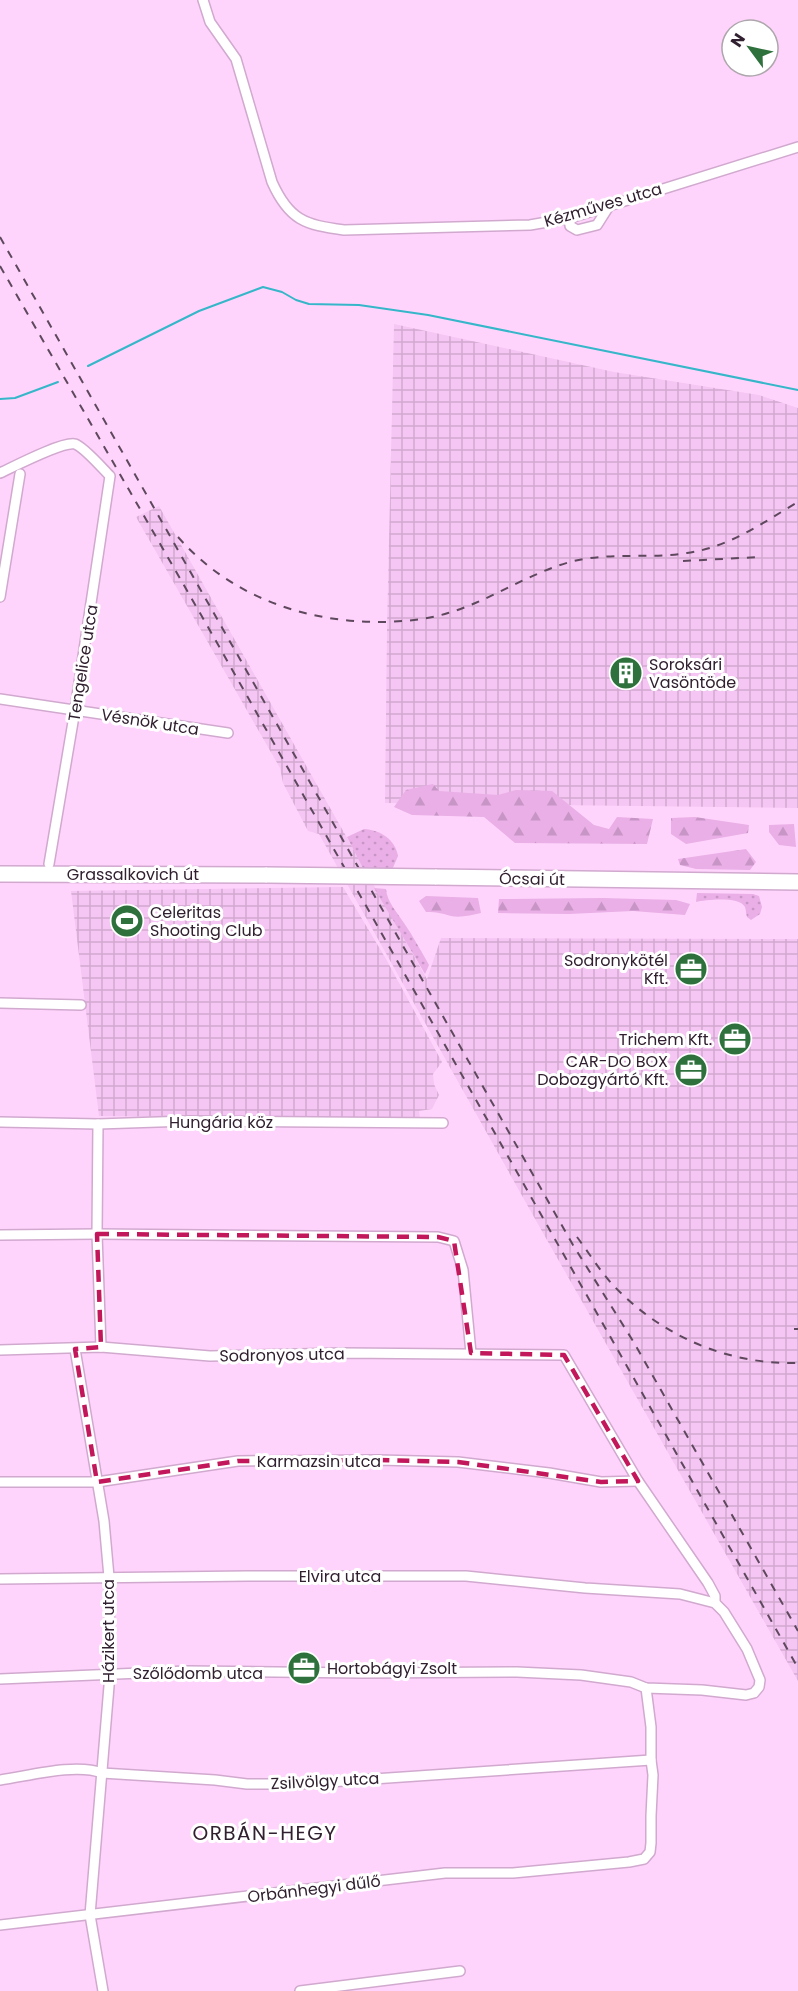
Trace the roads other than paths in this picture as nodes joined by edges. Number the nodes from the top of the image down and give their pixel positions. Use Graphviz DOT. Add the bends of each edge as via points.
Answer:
graph roads {
  1 [pos="203,0"];
  2 [pos="798,147"];
  3 [pos="609,206"];
  4 [pos="570,218"];
  5 [pos="0,473"];
  6 [pos="20,474"];
  7 [pos="0,597"];
  8 [pos="0,699"];
  9 [pos="75,710"];
  10 [pos="228,733"];
  11 [pos="49,864"];
  12 [pos="0,874"];
  13 [pos="267,874"];
  14 [pos="798,882"];
  15 [pos="0,1003"];
  16 [pos="81,1005"];
  17 [pos="0,1122"];
  18 [pos="442,1123"];
  19 [pos="98,1124"];
  20 [pos="97,1234"];
  21 [pos="0,1235"];
  22 [pos="100,1347"];
  23 [pos="75,1349"];
  24 [pos="0,1350"];
  25 [pos="471,1353"];
  26 [pos="638,1481"];
  27 [pos="0,1482"];
  28 [pos="97,1482"];
  29 [pos="109,1577"];
  30 [pos="0,1579"];
  31 [pos="715,1603"];
  32 [pos="110,1674"];
  33 [pos="0,1679"];
  34 [pos="646,1688"];
  35 [pos="651,1760"];
  36 [pos="102,1773"];
  37 [pos="0,1780"];
  38 [pos="90,1915"];
  39 [pos="0,1925"];
  40 [pos="460,1971"];
  41 [pos="103,1991"];
  42 [pos="300,1991"];
  1 -- 4 [label="street, Kézműves utca" via="210,22 236,59 281,201 297,218 319,227 344,230 530,225"];
  2 -- 3 [label="street, Kézműves utca"];
  3 -- 4 [label="street, Kézműves utca"];
  3 -- 4 [label="street" via="597,225 577,230 570,226"];
  5 -- 9 [label="street, Tengelice utca" via="73,443 110,476"];
  6 -- 7 [label="street"];
  8 -- 9 [label="street, Vésnök utca"];
  9 -- 10 [label="street, Vésnök utca"];
  9 -- 11 [label="street, Tengelice utca"];
  12 -- 13 [label="main road, Grassalkovich út"];
  13 -- 14 [label="main road, Ócsai út, bridge"];
  15 -- 16 [label="street"];
  17 -- 19 [label="street, Hungária köz"];
  18 -- 19 [label="street, Hungária köz"];
  19 -- 20 [label="street"];
  20 -- 21 [label="street"];
  20 -- 22 [label="street"];
  20 -- 25 [label="street" via="438,1237 454,1241 463,1270"];
  22 -- 23 [label="street, Sodronyos utca"];
  22 -- 25 [label="street, Sodronyos utca" via="210,1356"];
  23 -- 24 [label="street, Sodronyos utca"];
  23 -- 28 [label="street, Házikert utca"];
  25 -- 26 [label="street, Sodronyos utca" via="564,1355"];
  26 -- 28 [label="street, Karmazsin utca" via="601,1482 458,1462 367,1460 219,1463"];
  26 -- 31 [label="street" via="708,1583"];
  27 -- 28 [label="street, Karmazsin utca"];
  28 -- 29 [label="street, Házikert utca"];
  29 -- 30 [label="street, Elvira utca"];
  29 -- 31 [label="street, Elvira utca" via="466,1576 680,1594"];
  29 -- 32 [label="street, Házikert utca"];
  31 -- 34 [label="street, Szőlődomb utca" via="747,1649 760,1680 759,1687 746,1695"];
  32 -- 33 [label="street, Szőlődomb utca"];
  32 -- 34 [label="street, Szőlődomb utca" via="517,1672 581,1675"];
  32 -- 36 [label="street, Házikert utca"];
  34 -- 35 [label="street"];
  35 -- 36 [label="street, Zsilvölgy utca" via="300,1784"];
  35 -- 38 [label="street, Orbánhegyi dűlő" via="650,1852 644,1858 513,1873 445,1873"];
  36 -- 37 [label="street, Zsilvölgy utca" via="78,1768"];
  36 -- 38 [label="street, Házikert utca"];
  38 -- 39 [label="street, Orbánhegyi dűlő"];
  38 -- 41 [label="street, Házikert utca"];
  40 -- 42 [label="street"];
}
